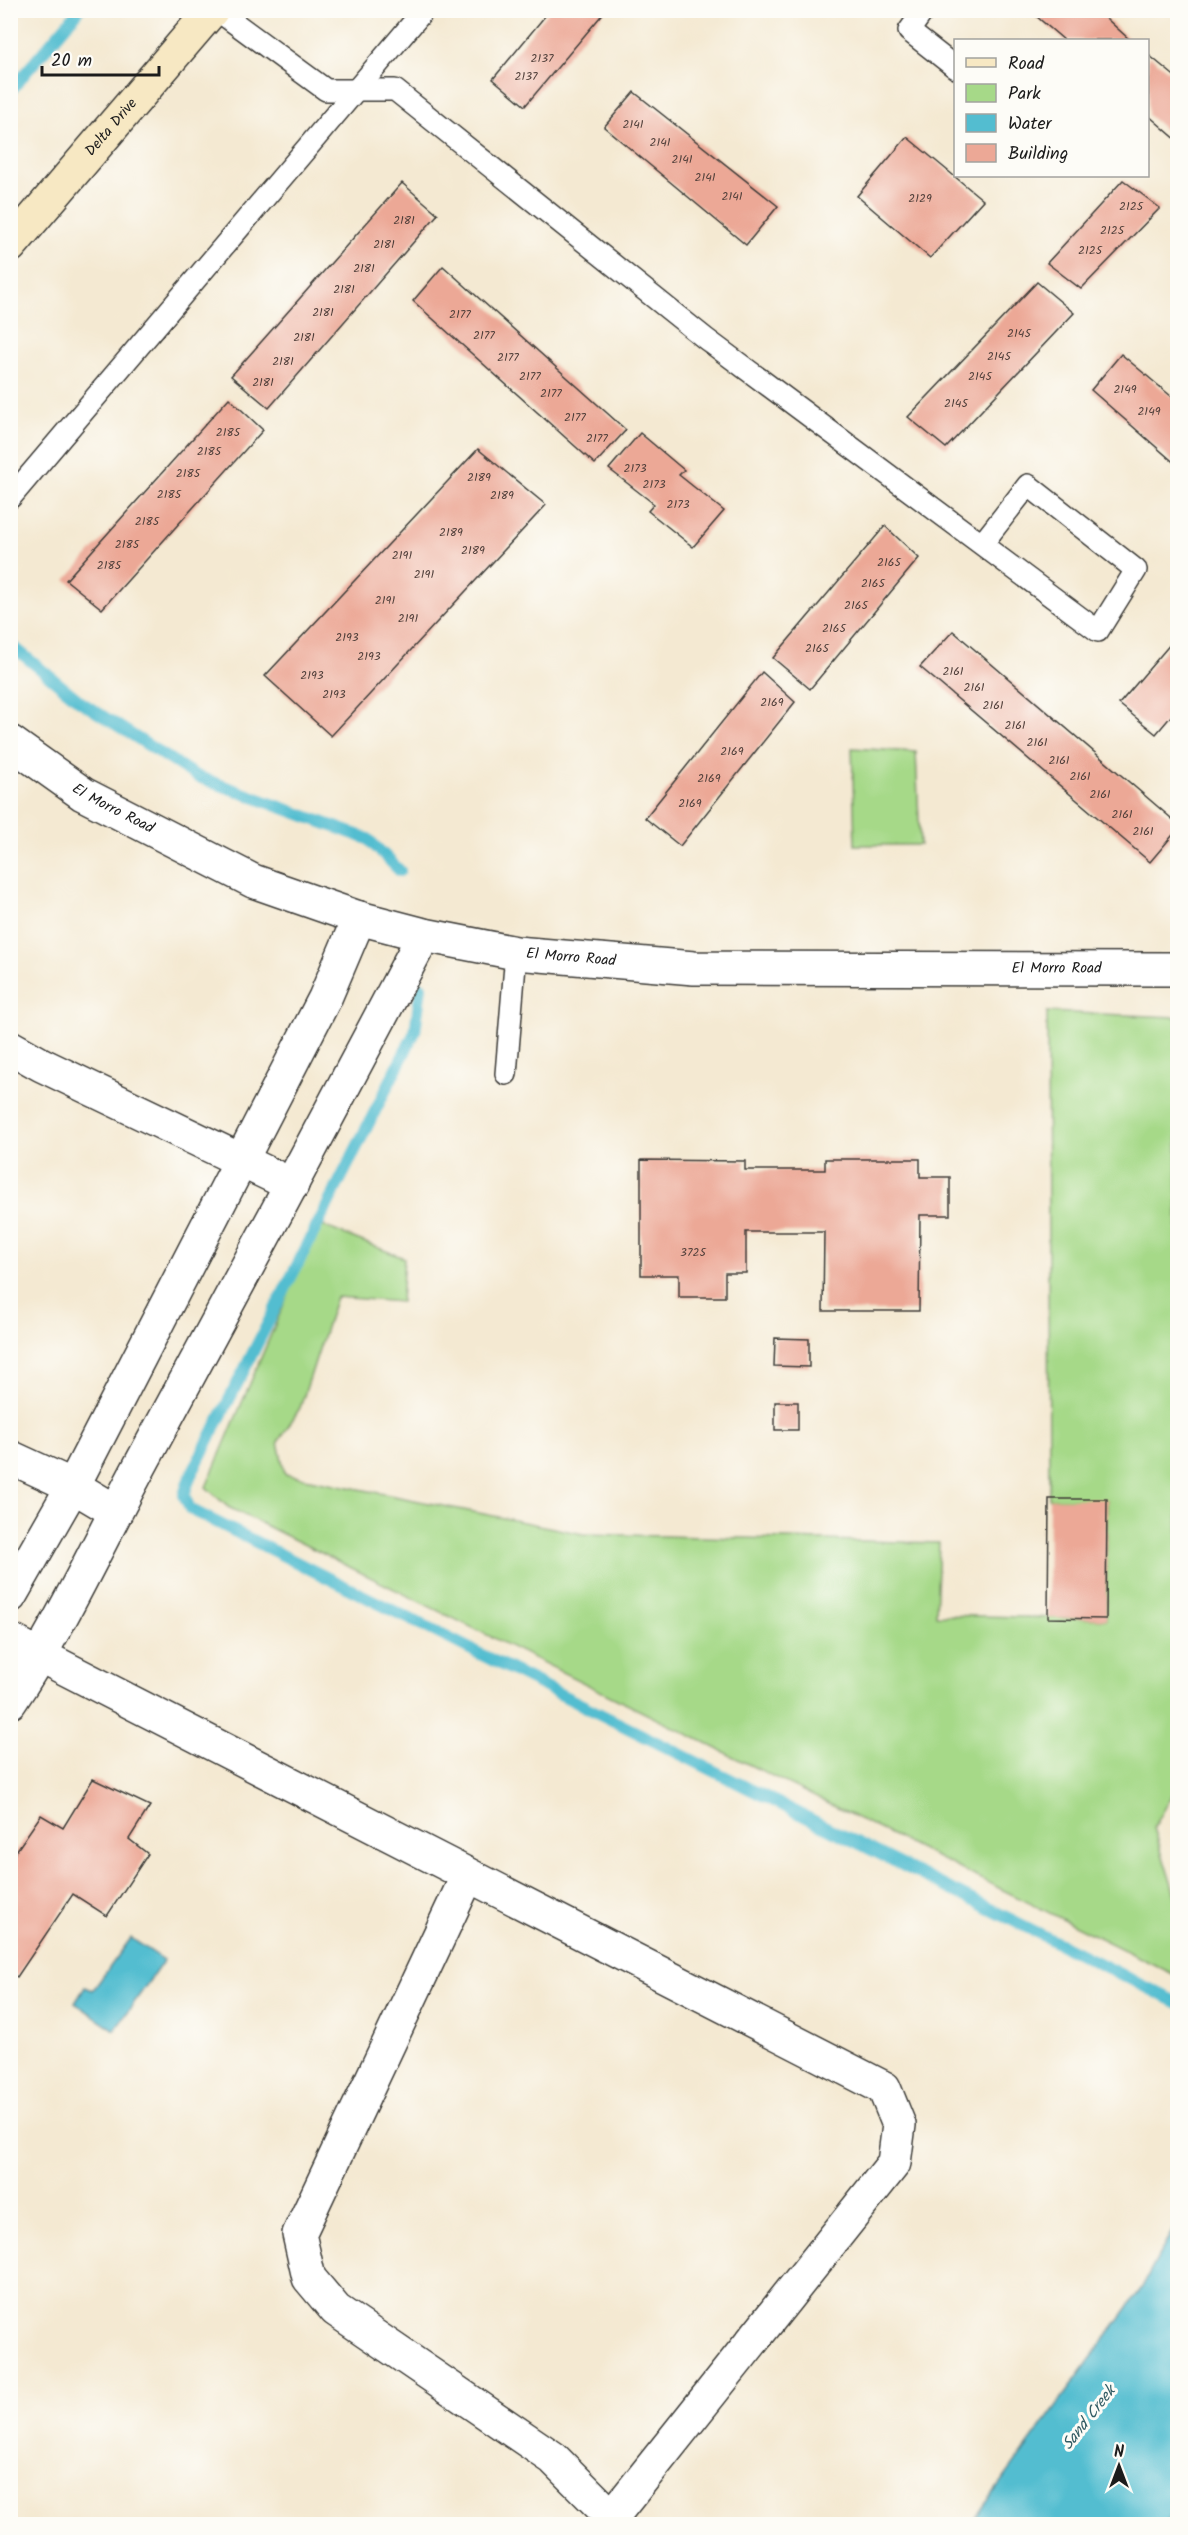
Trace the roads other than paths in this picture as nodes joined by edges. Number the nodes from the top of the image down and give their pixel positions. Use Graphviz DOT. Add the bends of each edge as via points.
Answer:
graph roads {
  1 [pos="212,10"];
  2 [pos="218,10"];
  3 [pos="424,10"];
  4 [pos="924,10"];
  5 [pos="954,66"];
  6 [pos="357,90"];
  7 [pos="10,246"];
  8 [pos="11,497"];
  9 [pos="982,544"];
  10 [pos="10,742"];
  11 [pos="359,918"];
  12 [pos="424,935"];
  13 [pos="516,953"];
  14 [pos="1178,969"];
  15 [pos="10,1047"];
  16 [pos="506,1074"];
  17 [pos="242,1159"];
  18 [pos="292,1185"];
  19 [pos="10,1457"];
  20 [pos="73,1486"];
  21 [pos="116,1511"];
  22 [pos="10,1596"];
  23 [pos="10,1640"];
  24 [pos="40,1657"];
  25 [pos="10,1702"];
  26 [pos="468,1875"];
  27 [pos="614,2521"];
  1 -- 7 [label="main road, Delta Drive"];
  2 -- 6 [label="lane" via="326,90"];
  3 -- 6 [label="lane"];
  4 -- 5 [label="lane" via="909,31"];
  6 -- 8 [label="lane"];
  6 -- 9 [label="lane" via="395,90 706,339"];
  9 -- 9 [label="lane" via="1098,631 1136,570 1028,485"];
  10 -- 11 [label="street, El Morro Road" via="83,794 161,834 253,880"];
  11 -- 12 [label="street, El Morro Road"];
  11 -- 17 [label="street" via="325,998"];
  12 -- 13 [label="street, El Morro Road"];
  12 -- 18 [label="street"];
  13 -- 14 [label="street, El Morro Road" via="694,968"];
  13 -- 16 [label="lane"];
  15 -- 17 [label="street"];
  17 -- 18 [label="street"];
  17 -- 20 [label="street"];
  18 -- 21 [label="street"];
  19 -- 20 [label="street"];
  20 -- 21 [label="street"];
  20 -- 22 [label="street"];
  21 -- 24 [label="street"];
  23 -- 24 [label="street"];
  24 -- 25 [label="street"];
  24 -- 26 [label="street"];
  26 -- 27 [label="street" via="299,2234 309,2278 336,2310 553,2458"];
  26 -- 27 [label="street" via="884,2088 900,2125 894,2163"];
}
